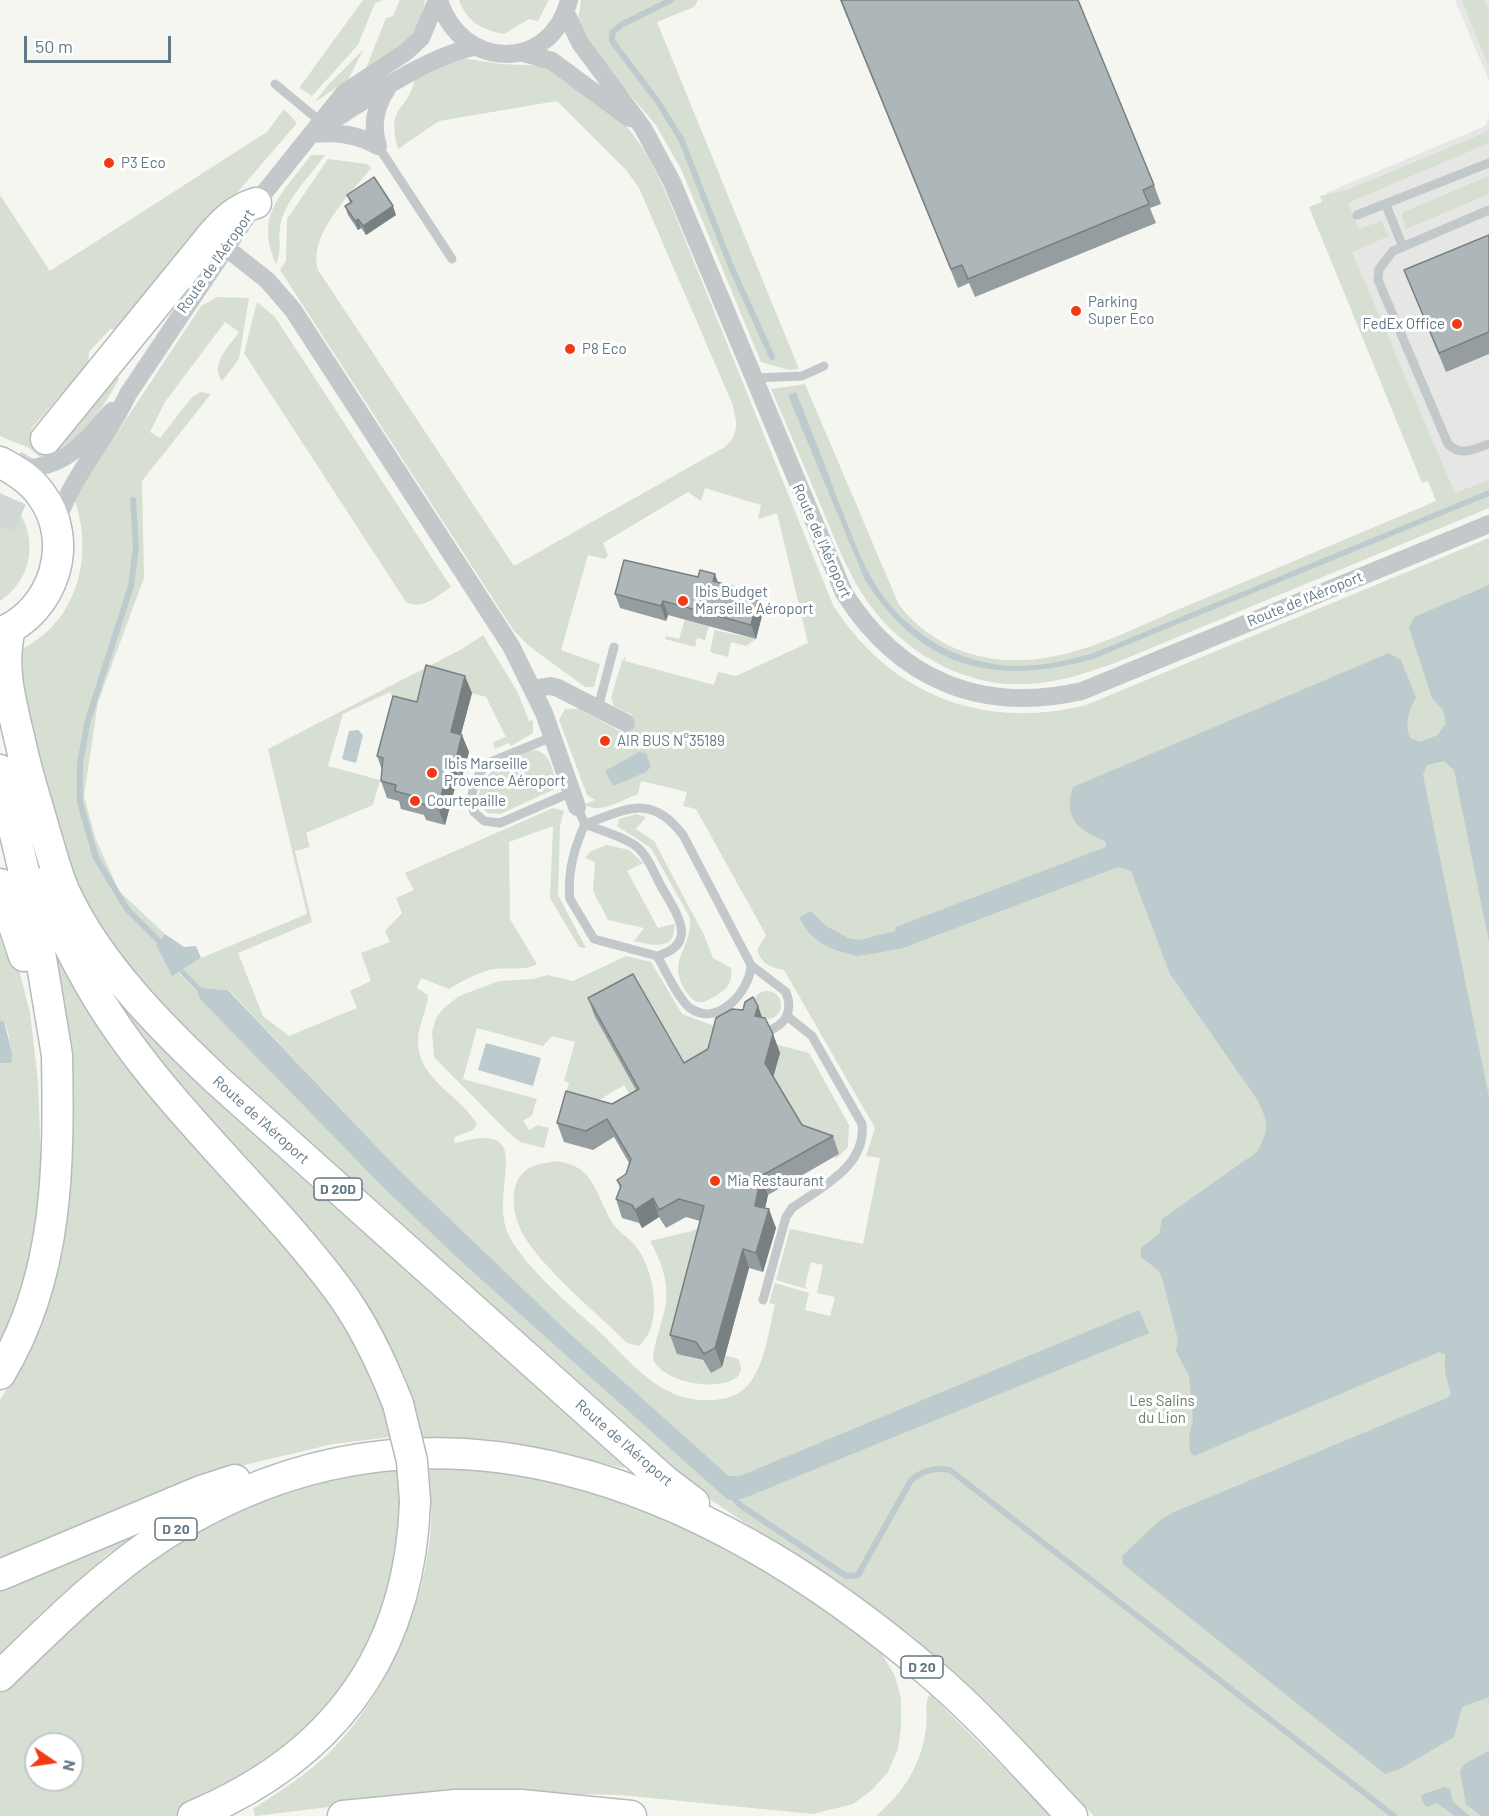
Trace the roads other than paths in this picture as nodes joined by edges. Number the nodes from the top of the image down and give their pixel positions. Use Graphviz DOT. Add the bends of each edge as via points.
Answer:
graph roads {
  1 [pos="438,0"];
  2 [pos="567,7"];
  3 [pos="474,47"];
  4 [pos="520,52"];
  5 [pos="275,84"];
  6 [pos="387,88"];
  7 [pos="316,128"];
  8 [pos="643,128"];
  9 [pos="378,146"];
  10 [pos="1489,164"];
  11 [pos="256,203"];
  12 [pos="1386,204"];
  13 [pos="1489,210"];
  14 [pos="1358,215"];
  15 [pos="225,247"];
  16 [pos="1403,247"];
  17 [pos="452,259"];
  18 [pos="824,366"];
  19 [pos="753,378"];
  20 [pos="128,394"];
  21 [pos="46,439"];
  22 [pos="1489,444"];
  23 [pos="6,465"];
  24 [pos="1489,524"];
  25 [pos="56,527"];
  26 [pos="5,631"];
  27 [pos="614,646"];
  28 [pos="534,689"];
  29 [pos="598,708"];
  30 [pos="626,723"];
  31 [pos="552,737"];
  32 [pos="12,765"];
  33 [pos="574,800"];
  34 [pos="585,824"];
  35 [pos="0,884"];
  36 [pos="657,956"];
  37 [pos="751,965"];
  38 [pos="714,1012"];
  39 [pos="726,1015"];
  40 [pos="787,1016"];
  41 [pos="768,1031"];
  42 [pos="56,1127"];
  43 [pos="763,1300"];
  44 [pos="0,1374"];
  45 [pos="350,1461"];
  46 [pos="749,1544"];
  47 [pos="0,1575"];
  48 [pos="0,1676"];
  49 [pos="603,1815"];
  50 [pos="193,1816"];
  51 [pos="343,1816"];
  52 [pos="1072,1816"];
  1 -- 3 [label="street" via="444,17 457,34"];
  1 -- 7 [label="street, Route de l'Aéroport" via="421,38 344,93"];
  2 -- 4 [label="street" via="555,31"];
  2 -- 8 [label="street, Route de l'Aéroport" via="580,43"];
  3 -- 4 [label="street" via="489,52"];
  3 -- 6 [label="street, Route de l'Aéroport" via="434,61"];
  4 -- 8 [label="street, Route de l'Aéroport" via="552,61"];
  5 -- 7 [label="lane"];
  6 -- 7 [label="street, Route de l'Aéroport"];
  6 -- 9 [label="street" via="376,109"];
  7 -- 9 [label="street"];
  7 -- 11 [label="street, Route de l'Aéroport"];
  8 -- 19 [label="street, Route de l'Aéroport" via="672,182"];
  9 -- 17 [label="lane"];
  10 -- 12 [label="lane"];
  11 -- 15 [label="street, Route de l'Aéroport"];
  11 -- 21 [label="main road" via="228,217"];
  12 -- 14 [label="lane"];
  12 -- 16 [label="lane"];
  13 -- 16 [label="lane"];
  15 -- 20 [label="street, Route de l'Aéroport"];
  15 -- 28 [label="street" via="267,280 293,310 511,646"];
  16 -- 22 [label="lane" via="1385,258 1378,280 1448,444 1460,452"];
  18 -- 19 [label="lane" via="802,376"];
  19 -- 24 [label="street, Route de l'Aéroport" via="829,563 859,617 880,641 929,677 980,694 1036,699 1099,686"];
  20 -- 23 [label="street, Route de l'Aéroport" via="80,446 57,462 36,469"];
  20 -- 25 [label="street, Route de l'Aéroport" via="116,420 74,481"];
  23 -- 25 [label="main road, Route de l'Aéroport" via="41,494"];
  25 -- 26 [label="main road, Route de l'Aéroport" via="57,563 51,585 39,604"];
  26 -- 32 [label="main road, Route de l'Aéroport"];
  27 -- 29 [label="lane"];
  28 -- 29 [label="street" via="558,688"];
  28 -- 31 [label="street"];
  29 -- 30 [label="street"];
  31 -- 33 [label="street"];
  31 -- 33 [label="lane" via="481,769 472,793 474,812 484,821 500,823"];
  32 -- 42 [label="main road" via="57,1055"];
  32 -- 46 [label="main road, Route de l'Aéroport / D 20D" via="66,897 101,951 147,1009 216,1079 665,1481"];
  32 -- 50 [label="main road, bridge" via="57,924 97,999 176,1106 337,1288 381,1361 398,1404 412,1461 412,1551 394,1624 378,1658 352,1698 319,1737 277,1771 231,1800"];
  33 -- 34 [label="lane"];
  34 -- 36 [label="lane" via="571,861 570,899 594,939"];
  34 -- 36 [label="lane" via="632,843 645,855 682,928 674,950"];
  34 -- 37 [label="lane" via="637,806 647,807 673,822"];
  35 -- 42 [label="main road" via="29,971"];
  36 -- 38 [label="lane" via="689,1007"];
  37 -- 38 [label="lane" via="742,992 731,1004"];
  37 -- 40 [label="lane" via="786,992"];
  38 -- 39 [label="lane"];
  40 -- 41 [label="lane"];
  40 -- 43 [label="lane" via="812,1036 863,1132 859,1149 848,1166 792,1208 786,1217"];
  42 -- 44 [label="main road" via="55,1185 45,1266 33,1307"];
  45 -- 46 [label="main road, D 20" via="460,1453 539,1462 647,1494"];
  45 -- 47 [label="main road" via="279,1470 201,1491"];
  45 -- 48 [label="main road, D 20" via="248,1492 163,1535 74,1605"];
  46 -- 52 [label="main road, D 20" via="848,1609 935,1677"];
  49 -- 51 [label="main road" via="521,1805 456,1805"];
}
